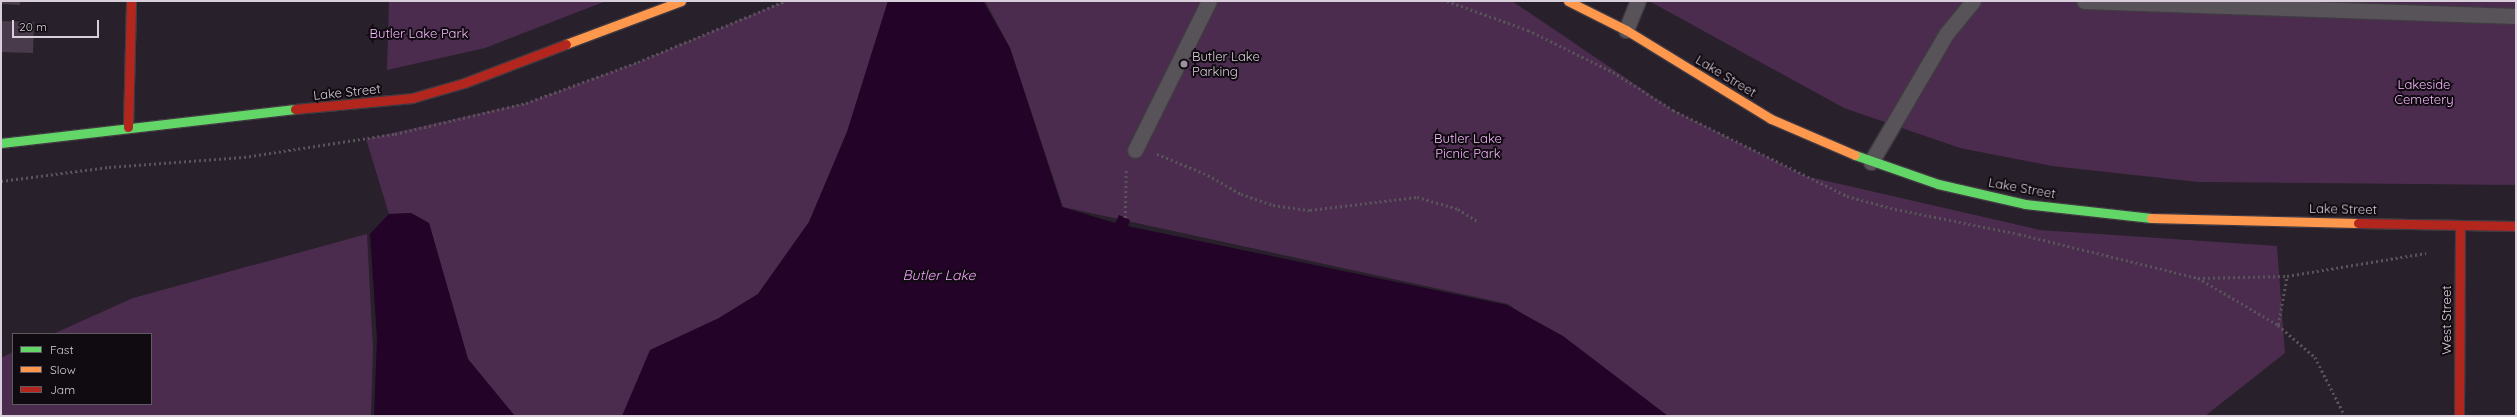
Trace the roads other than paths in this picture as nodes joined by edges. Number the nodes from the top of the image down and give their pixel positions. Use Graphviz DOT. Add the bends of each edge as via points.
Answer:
graph roads {
  1 [pos="131,1"];
  2 [pos="682,1"];
  3 [pos="1208,1"];
  4 [pos="1568,1"];
  5 [pos="1638,1"];
  6 [pos="1973,1"];
  7 [pos="2084,1"];
  8 [pos="2516,16"];
  9 [pos="1626,30"];
  10 [pos="128,127"];
  11 [pos="1,143"];
  12 [pos="1135,150"];
  13 [pos="1871,162"];
  14 [pos="2460,225"];
  15 [pos="2516,226"];
  16 [pos="2459,416"];
  1 -- 10 [label="street"];
  2 -- 10 [label="street, Lake Street" via="479,78 412,98"];
  3 -- 12 [label="lane"];
  4 -- 9 [label="street, Lake Street"];
  5 -- 9 [label="lane"];
  6 -- 13 [label="lane" via="1946,34"];
  7 -- 8 [label="lane"];
  9 -- 13 [label="street, Lake Street" via="1772,119"];
  10 -- 11 [label="street, Lake Street"];
  13 -- 14 [label="street, Lake Street" via="1938,184 2025,204 2163,218"];
  14 -- 15 [label="street, Lake Street"];
  14 -- 16 [label="street, West Street"];
}
